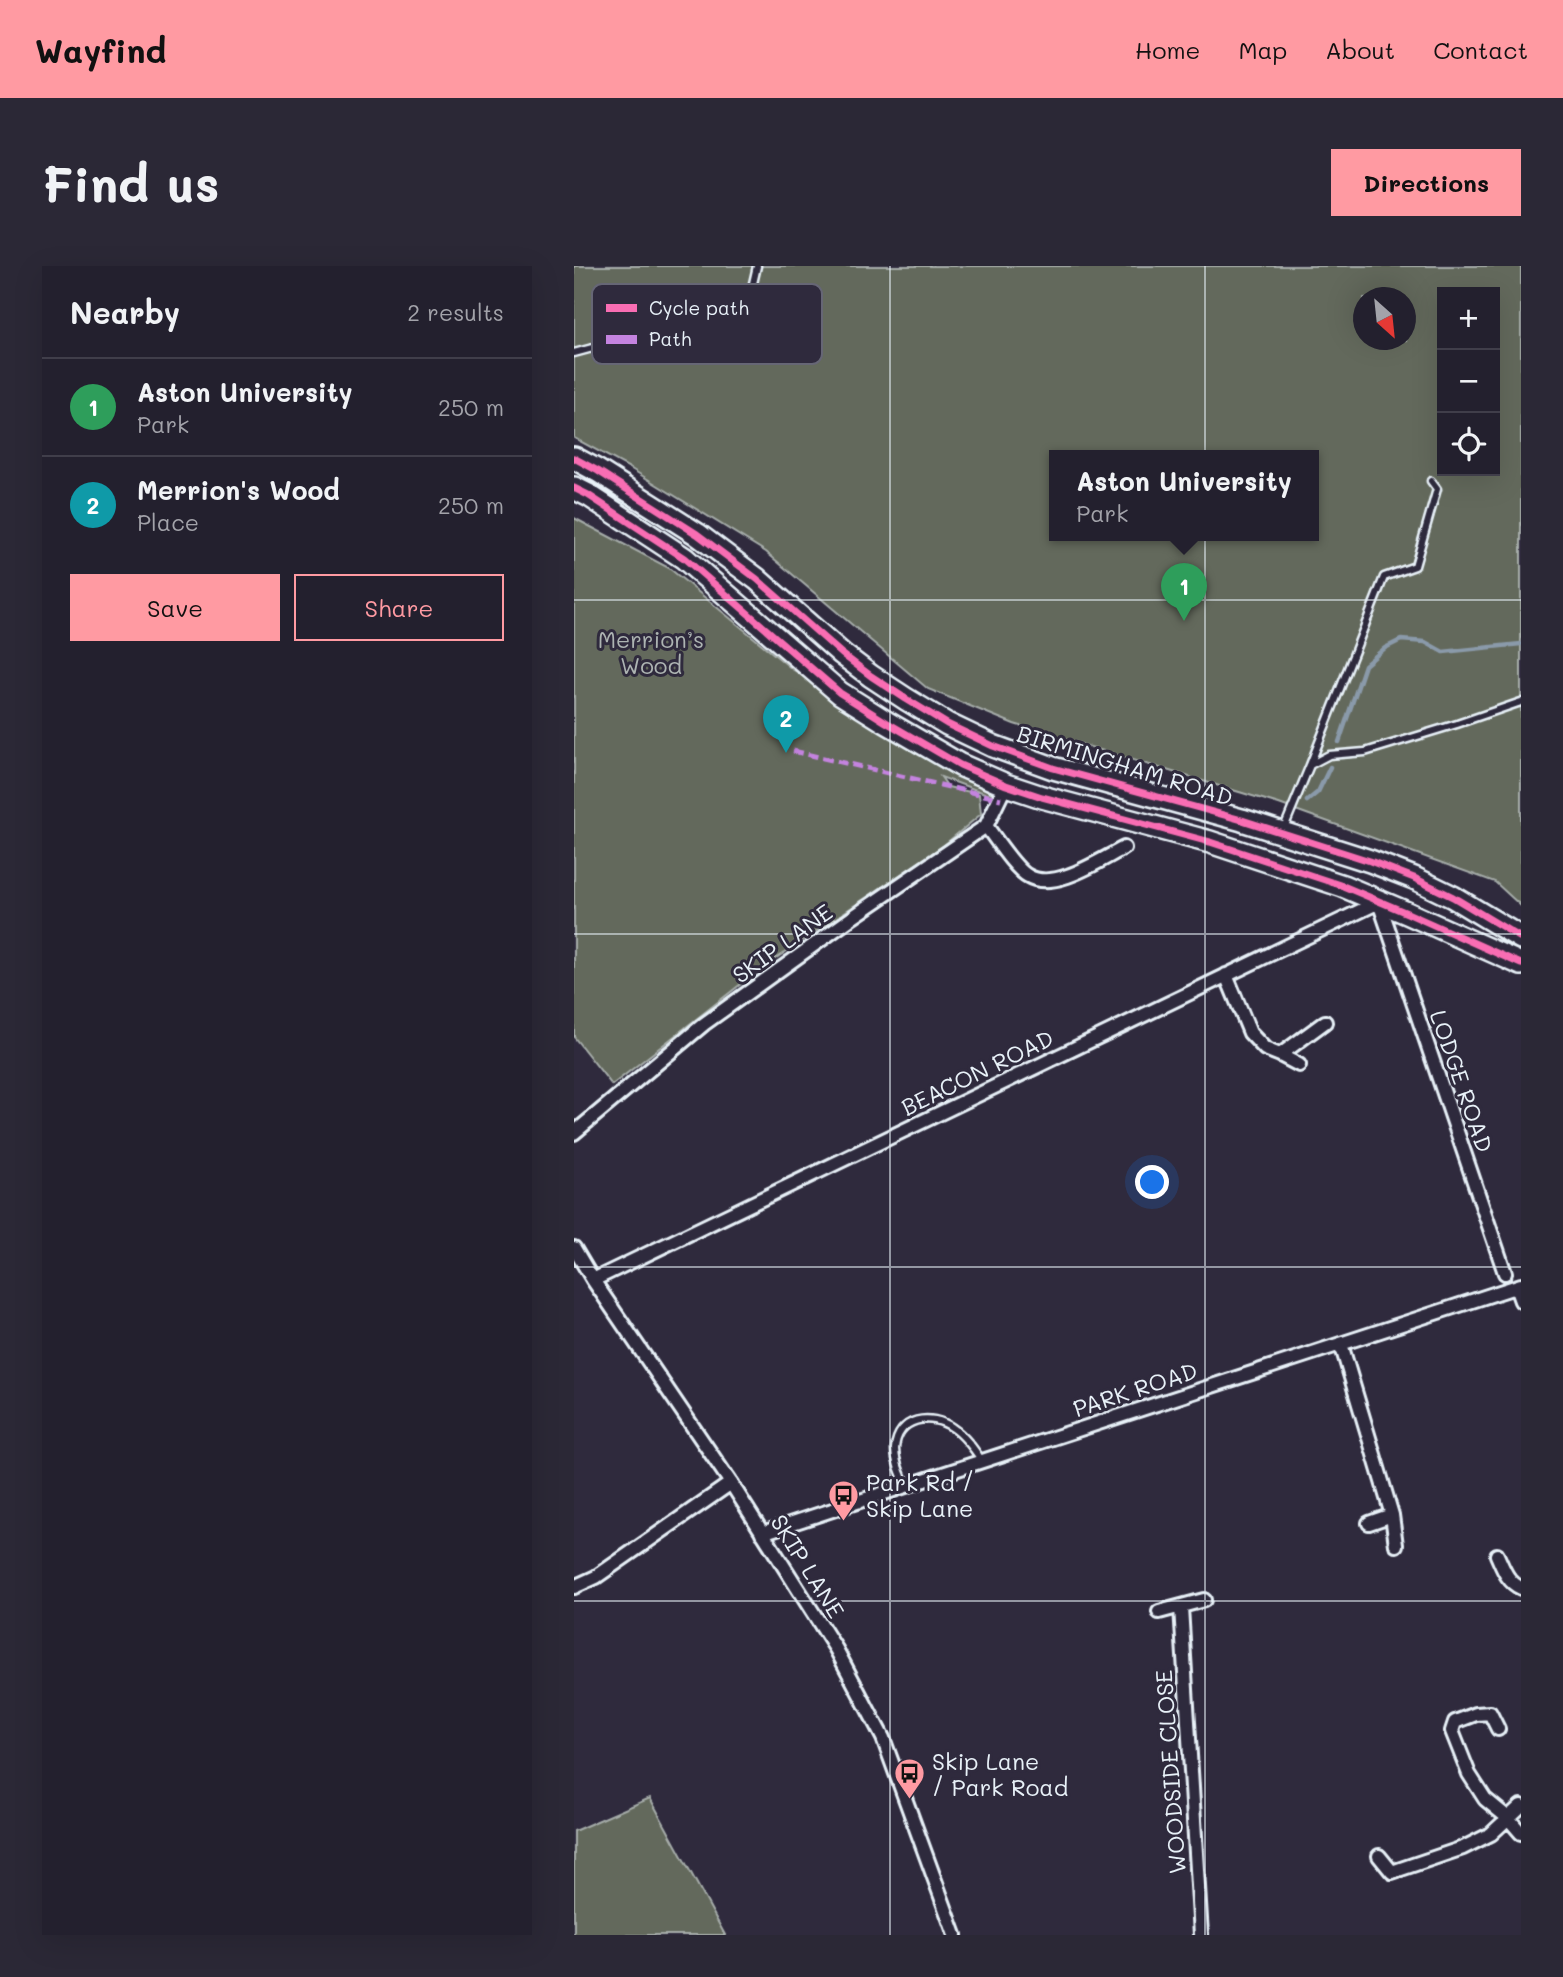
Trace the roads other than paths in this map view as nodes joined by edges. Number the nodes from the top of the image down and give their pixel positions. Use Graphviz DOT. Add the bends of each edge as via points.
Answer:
graph roads {
  1 [pos="757,266"];
  2 [pos="753,284"];
  3 [pos="592,348"];
  4 [pos="574,353"];
  5 [pos="574,458"];
  6 [pos="1431,481"];
  7 [pos="574,488"];
  8 [pos="1521,702"];
  9 [pos="1310,765"];
  10 [pos="1006,785"];
  11 [pos="986,826"];
  12 [pos="1282,833"];
  13 [pos="1124,848"];
  14 [pos="1351,855"];
  15 [pos="1420,881"];
  16 [pos="1343,886"];
  17 [pos="1379,902"];
  18 [pos="1413,915"];
  19 [pos="1521,938"];
  20 [pos="1521,964"];
  21 [pos="1226,975"];
  22 [pos="1325,1022"];
  23 [pos="1280,1055"];
  24 [pos="1299,1065"];
  25 [pos="574,1133"];
  26 [pos="574,1248"];
  27 [pos="1505,1272"];
  28 [pos="593,1280"];
  29 [pos="1519,1286"];
  30 [pos="1521,1301"];
  31 [pos="1341,1345"];
  32 [pos="982,1461"];
  33 [pos="731,1483"];
  34 [pos="906,1486"];
  35 [pos="1392,1515"];
  36 [pos="1369,1523"];
  37 [pos="762,1532"];
  38 [pos="1396,1545"];
  39 [pos="1497,1555"];
  40 [pos="574,1587"];
  41 [pos="1521,1588"];
  42 [pos="1204,1600"];
  43 [pos="1181,1607"];
  44 [pos="1159,1612"];
  45 [pos="1498,1729"];
  46 [pos="1521,1806"];
  47 [pos="1508,1818"];
  48 [pos="1521,1833"];
  49 [pos="1379,1856"];
  50 [pos="955,1935"];
  51 [pos="1201,1935"];
  1 -- 2 [label="lane"];
  3 -- 4 [label="lane"];
  5 -- 12 [label="highway, BIRMINGHAM ROAD" via="697,534 757,579 842,654 947,724 1053,768"];
  6 -- 9 [label="lane" via="1437,489 1415,566 1384,577"];
  7 -- 10 [label="highway" via="684,558 840,693 922,744"];
  8 -- 9 [label="lane" via="1365,752 1329,755"];
  9 -- 12 [label="lane"];
  10 -- 11 [label="street, SKIP LANE"];
  10 -- 16 [label="highway" via="1210,842"];
  11 -- 13 [label="street" via="1028,877 1046,881 1063,879"];
  11 -- 25 [label="street, SKIP LANE" via="704,1024"];
  12 -- 14 [label="highway, BIRMINGHAM ROAD"];
  14 -- 15 [label="highway, BIRMINGHAM ROAD"];
  14 -- 16 [label="highway"];
  15 -- 18 [label="highway"];
  15 -- 19 [label="highway, BIRMINGHAM ROAD"];
  16 -- 17 [label="highway"];
  17 -- 18 [label="highway"];
  17 -- 21 [label="street, BEACON ROAD"];
  17 -- 27 [label="street, LODGE ROAD"];
  18 -- 20 [label="highway"];
  21 -- 23 [label="street" via="1251,1033 1265,1049"];
  21 -- 28 [label="street, BEACON ROAD"];
  22 -- 23 [label="street"];
  23 -- 24 [label="street"];
  26 -- 28 [label="street, SKIP LANE"];
  28 -- 33 [label="street, SKIP LANE"];
  29 -- 30 [label="street"];
  29 -- 31 [label="street, PARK ROAD"];
  31 -- 32 [label="street, PARK ROAD"];
  31 -- 35 [label="street"];
  32 -- 34 [label="street, PARK ROAD"];
  32 -- 34 [label="lane" via="952,1426 918,1419 901,1429 897,1438 895,1456"];
  33 -- 37 [label="street, SKIP LANE"];
  33 -- 40 [label="street" via="596,1577"];
  34 -- 37 [label="street, PARK ROAD"];
  35 -- 36 [label="street"];
  35 -- 38 [label="street"];
  37 -- 50 [label="street, SKIP LANE" via="836,1649 883,1738"];
  39 -- 41 [label="street" via="1509,1580"];
  42 -- 43 [label="street"];
  43 -- 44 [label="street"];
  43 -- 51 [label="street, WOODSIDE CLOSE"];
  45 -- 47 [label="street" via="1490,1713 1455,1722 1452,1731 1485,1799"];
  46 -- 47 [label="street"];
  47 -- 48 [label="street"];
  47 -- 49 [label="street" via="1491,1834 1463,1848 1392,1872"];
}
